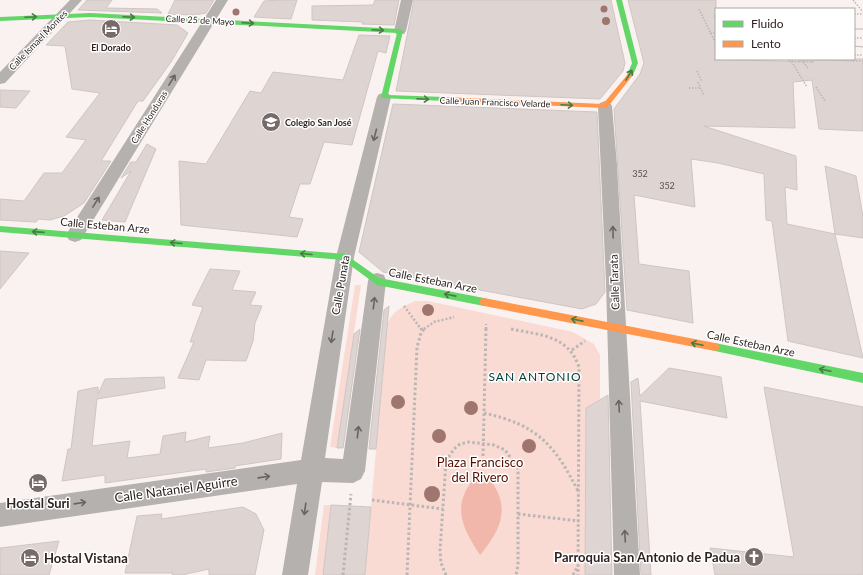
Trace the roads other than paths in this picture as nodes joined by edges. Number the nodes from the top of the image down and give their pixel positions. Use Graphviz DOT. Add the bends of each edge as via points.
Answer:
graph roads {
  1 [pos="76,0"];
  2 [pos="222,0"];
  3 [pos="407,0"];
  4 [pos="619,0"];
  5 [pos="62,15"];
  6 [pos="0,19"];
  7 [pos="209,21"];
  8 [pos="400,31"];
  9 [pos="0,80"];
  10 [pos="384,97"];
  11 [pos="606,106"];
  12 [pos="0,229"];
  13 [pos="75,235"];
  14 [pos="345,257"];
  15 [pos="377,281"];
  16 [pos="616,327"];
  17 [pos="863,378"];
  18 [pos="311,470"];
  19 [pos="0,515"];
  20 [pos="295,575"];
  21 [pos="627,575"];
  1 -- 5 [label="street, Calle Ismael Montes"];
  2 -- 7 [label="street, Calle Honduras"];
  3 -- 8 [label="street, Calle Punata"];
  11 -- 4 [label="main road, one-way" via="635,63"];
  6 -- 5 [label="main road, Calle 25 de Mayo, one-way"];
  5 -- 7 [label="main road, Calle 25 de Mayo, one-way"];
  5 -- 9 [label="street, Calle Ismael Montes"];
  7 -- 8 [label="main road, Calle 25 de Mayo, one-way"];
  13 -- 7 [label="street, Calle Honduras, one-way"];
  8 -- 10 [label="main road, Calle Punata"];
  10 -- 11 [label="main road, Calle Juan Francisco Velarde, one-way"];
  10 -- 14 [label="street, Calle Punata, one-way"];
  16 -- 11 [label="street, Calle Tarata, one-way"];
  13 -- 12 [label="main road, Calle Esteban Arze, one-way"];
  14 -- 13 [label="main road, Calle Esteban Arze, one-way"];
  14 -- 15 [label="main road, Calle Esteban Arze"];
  14 -- 18 [label="street, Calle Punata, one-way"];
  16 -- 15 [label="main road, Calle Esteban Arze, one-way"];
  18 -- 15 [label="street, Calle Nataniel Aguirre, one-way" via="353,471"];
  17 -- 16 [label="main road, Calle Esteban Arze, one-way"];
  21 -- 16 [label="street, Calle Tarata, one-way"];
  19 -- 18 [label="street, Calle Nataniel Aguirre, one-way"];
  18 -- 20 [label="street, Calle Punata, one-way"];
}
